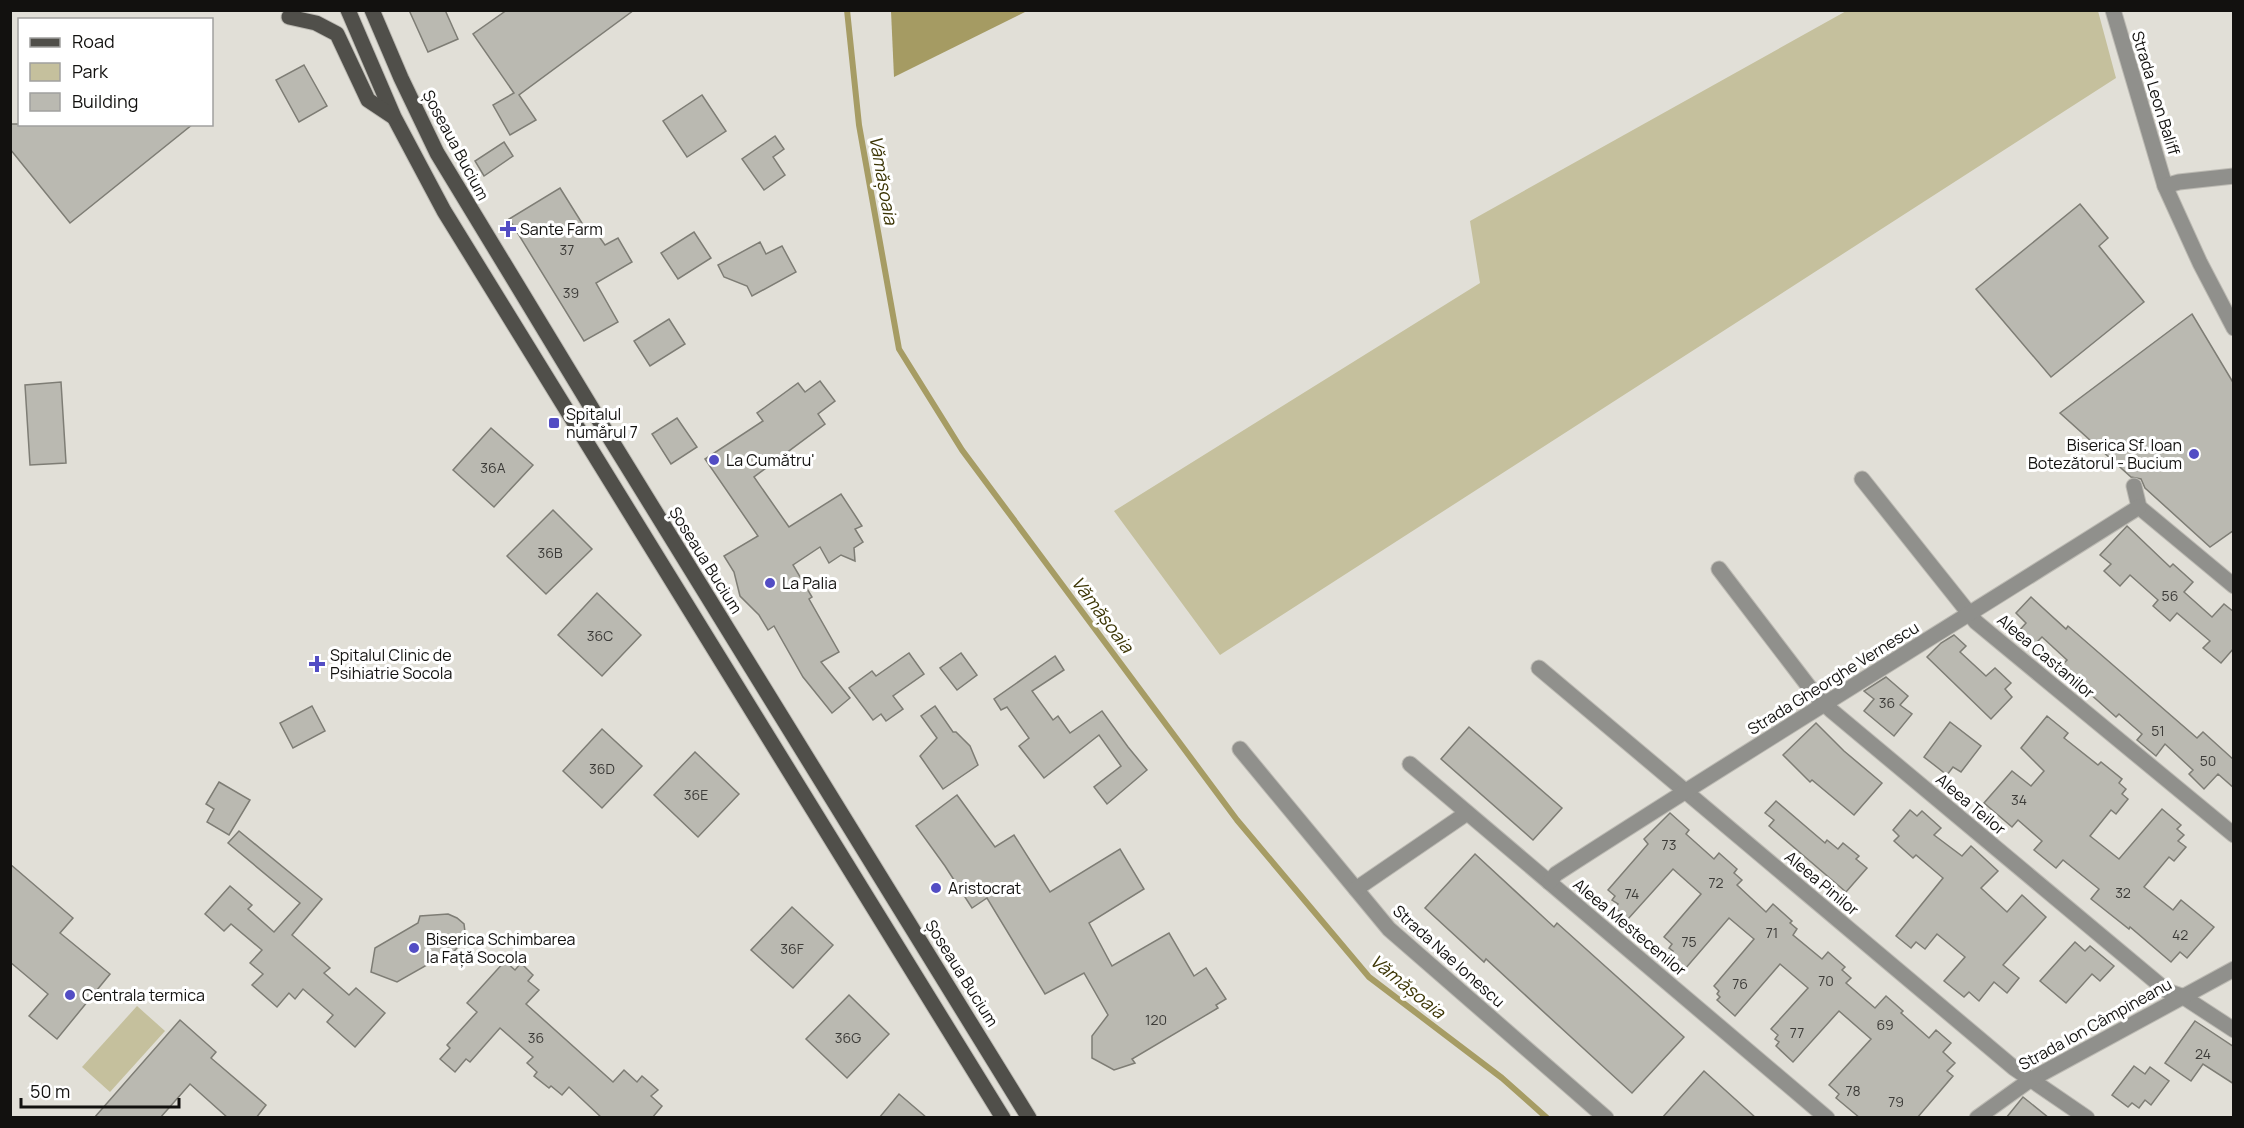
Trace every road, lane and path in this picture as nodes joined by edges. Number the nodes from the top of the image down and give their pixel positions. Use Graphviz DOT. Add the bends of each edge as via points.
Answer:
graph roads {
  1 [pos="348,10"];
  2 [pos="372,10"];
  3 [pos="2113,10"];
  4 [pos="289,17"];
  5 [pos="394,117"];
  6 [pos="2234,176"];
  7 [pos="2165,186"];
  8 [pos="2234,328"];
  9 [pos="1862,479"];
  10 [pos="2134,486"];
  11 [pos="2139,507"];
  12 [pos="1719,568"];
  13 [pos="2234,586"];
  14 [pos="1969,615"];
  15 [pos="1539,668"];
  16 [pos="1824,704"];
  17 [pos="1240,749"];
  18 [pos="1410,764"];
  19 [pos="1684,791"];
  20 [pos="1467,813"];
  21 [pos="2234,835"];
  22 [pos="1549,882"];
  23 [pos="1356,889"];
  24 [pos="2234,969"];
  25 [pos="2182,996"];
  26 [pos="2234,1030"];
  27 [pos="2030,1080"];
  28 [pos="1003,1118"];
  29 [pos="1029,1118"];
  30 [pos="1606,1118"];
  31 [pos="1827,1118"];
  32 [pos="1977,1118"];
  33 [pos="2087,1118"];
  1 -- 5 [label="main road"];
  2 -- 29 [label="main road, Șoseaua Bucium" via="437,153"];
  3 -- 7 [label="street, Strada Leon Baliff"];
  4 -- 5 [label="main road" via="337,34 368,100"];
  5 -- 28 [label="main road" via="444,211"];
  6 -- 7 [label="street"];
  7 -- 8 [label="street, Strada Leon Baliff"];
  9 -- 14 [label="street, Aleea Castanilor"];
  10 -- 11 [label="street"];
  11 -- 13 [label="street"];
  11 -- 14 [label="street, Strada Gheorghe Vernescu"];
  12 -- 16 [label="street, Aleea Teilor"];
  14 -- 16 [label="street, Strada Gheorghe Vernescu"];
  14 -- 21 [label="street, Aleea Castanilor"];
  15 -- 19 [label="street, Aleea Pinilor"];
  16 -- 19 [label="street, Strada Gheorghe Vernescu"];
  16 -- 25 [label="street, Aleea Teilor" via="2167,991"];
  17 -- 23 [label="street, Strada Nae Ionescu"];
  18 -- 20 [label="street, Aleea Mestecenilor"];
  19 -- 22 [label="street, Strada Gheorghe Vernescu"];
  19 -- 27 [label="street, Aleea Pinilor"];
  20 -- 22 [label="street, Aleea Mestecenilor"];
  20 -- 23 [label="street"];
  22 -- 31 [label="street, Aleea Mestecenilor"];
  23 -- 30 [label="street, Strada Nae Ionescu" via="1389,929"];
  24 -- 25 [label="street, Strada Ion Câmpineanu"];
  25 -- 26 [label="street, Aleea Teilor"];
  25 -- 27 [label="street, Strada Ion Câmpineanu"];
  27 -- 32 [label="street, Strada Ion Câmpineanu"];
  27 -- 33 [label="street, Aleea Pinilor"];
}
